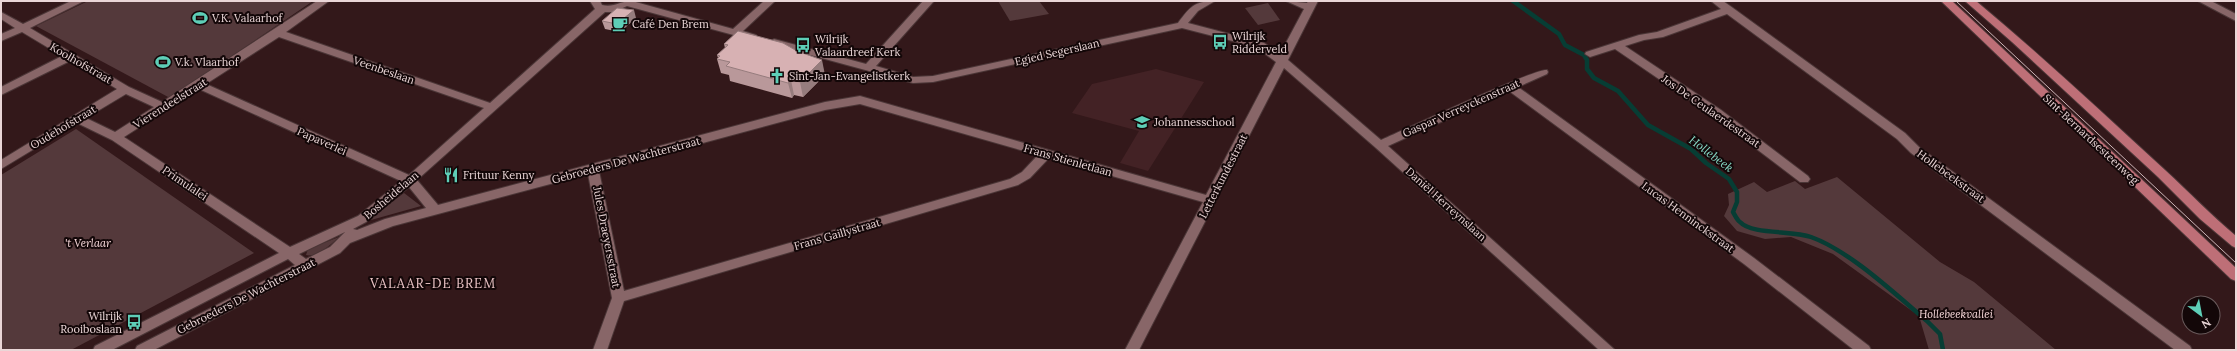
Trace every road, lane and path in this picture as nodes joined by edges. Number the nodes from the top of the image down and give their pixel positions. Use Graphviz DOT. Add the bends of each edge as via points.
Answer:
graph roads {
  1 [pos="79,1"];
  2 [pos="324,1"];
  3 [pos="770,1"];
  4 [pos="929,1"];
  5 [pos="1210,1"];
  6 [pos="1291,1"];
  7 [pos="1716,1"];
  8 [pos="1946,1"];
  9 [pos="1970,1"];
  10 [pos="2203,1"];
  11 [pos="627,2"];
  12 [pos="1311,4"];
  13 [pos="598,5"];
  14 [pos="1729,10"];
  15 [pos="1,14"];
  16 [pos="2236,18"];
  17 [pos="1182,25"];
  18 [pos="23,28"];
  19 [pos="736,32"];
  20 [pos="278,33"];
  21 [pos="1,38"];
  22 [pos="1616,45"];
  23 [pos="1590,54"];
  24 [pos="69,57"];
  25 [pos="1282,61"];
  26 [pos="868,68"];
  27 [pos="1543,72"];
  28 [pos="199,85"];
  29 [pos="1509,86"];
  30 [pos="125,89"];
  31 [pos="1,91"];
  32 [pos="860,100"];
  33 [pos="163,107"];
  34 [pos="491,107"];
  35 [pos="78,119"];
  36 [pos="116,137"];
  37 [pos="1380,145"];
  38 [pos="1046,154"];
  39 [pos="1,165"];
  40 [pos="593,169"];
  41 [pos="1804,179"];
  42 [pos="410,180"];
  43 [pos="1210,200"];
  44 [pos="435,210"];
  45 [pos="362,219"];
  46 [pos="348,240"];
  47 [pos="2236,243"];
  48 [pos="289,253"];
  49 [pos="305,266"];
  50 [pos="2236,276"];
  51 [pos="619,298"];
  52 [pos="100,350"];
  53 [pos="142,350"];
  54 [pos="600,350"];
  55 [pos="1132,350"];
  56 [pos="1608,350"];
  57 [pos="1864,350"];
  58 [pos="2186,350"];
  1 -- 18 [label="street"];
  2 -- 20 [label="street, Vierendeelstraat"];
  3 -- 19 [label="street"];
  4 -- 26 [label="street"];
  5 -- 17 [label="street" via="1194,9"];
  6 -- 12 [label="street"];
  7 -- 14 [label="street, Hollebeekstraat"];
  8 -- 50 [label="main road, Sint-Bernardsesteenweg"];
  9 -- 47 [label="main road, Sint-Bernardsesteenweg"];
  10 -- 16 [label="street"];
  11 -- 13 [label="street, Bosheidelaan" via="615,8"];
  11 -- 19 [label="street, Egied Segerslaan"];
  12 -- 25 [label="street, Letterkundestraat"];
  13 -- 34 [label="street, Bosheidelaan"];
  14 -- 22 [label="street" via="1659,35"];
  14 -- 58 [label="street, Hollebeekstraat" via="1902,136 1915,150"];
  15 -- 18 [label="street, Koolhofstraat"];
  17 -- 25 [label="street, Daniël Herreynslaan" via="1260,45"];
  17 -- 26 [label="street, Egied Segerslaan" via="933,79 913,80"];
  18 -- 21 [label="street"];
  18 -- 24 [label="street, Koolhofstraat"];
  19 -- 26 [label="street, Egied Segerslaan"];
  20 -- 28 [label="street, Vierendeelstraat"];
  20 -- 34 [label="street, Veenbeslaan"];
  22 -- 23 [label="street"];
  22 -- 41 [label="street, Jos De Ceulaerdestraat" via="1717,113"];
  24 -- 30 [label="street, Koolhofstraat"];
  24 -- 31 [label="street"];
  25 -- 37 [label="street, Daniël Herreynslaan"];
  25 -- 43 [label="street, Letterkundestraat"];
  27 -- 29 [label="street, Gaspar Verreyckenstraat"];
  28 -- 33 [label="street, Vierendeelstraat"];
  28 -- 42 [label="street, Papaverlei"];
  29 -- 37 [label="street, Gaspar Verreyckenstraat"];
  29 -- 57 [label="street, Lucas Henninckstraat"];
  30 -- 33 [label="street, Koolhofstraat"];
  30 -- 35 [label="street, Oudehofstraat"];
  32 -- 38 [label="street, Frans Stienletlaan"];
  32 -- 40 [label="street, Gebroeders De Wachterstraat" via="794,114"];
  33 -- 36 [label="street, Vierendeelstraat"];
  34 -- 42 [label="street, Bosheidelaan"];
  35 -- 36 [label="street, Primulalei"];
  35 -- 39 [label="street, Oudehofstraat"];
  36 -- 48 [label="street, Primulalei"];
  37 -- 56 [label="street, Daniël Herreynslaan"];
  38 -- 43 [label="street, Frans Stienletlaan"];
  38 -- 51 [label="street, Frans Gaillystraat" via="1026,175 1014,182"];
  40 -- 44 [label="street, Gebroeders De Wachterstraat"];
  40 -- 51 [label="street, Jules Draeyersstraat"];
  42 -- 44 [label="street, Papaverlei"];
  42 -- 45 [label="street, Bosheidelaan"];
  43 -- 55 [label="street, Letterkundestraat"];
  44 -- 46 [label="street, Gebroeders De Wachterstraat" via="389,222"];
  45 -- 46 [label="street, Gebroeders De Wachterstraat"];
  45 -- 48 [label="street, Bosheidelaan"];
  46 -- 49 [label="street, Gebroeders De Wachterstraat"];
  48 -- 49 [label="street, Primulalei"];
  48 -- 52 [label="street, Bosheidelaan"];
  49 -- 53 [label="street, Gebroeders De Wachterstraat"];
  51 -- 54 [label="street, Jules Draeyersstraat"];
}
